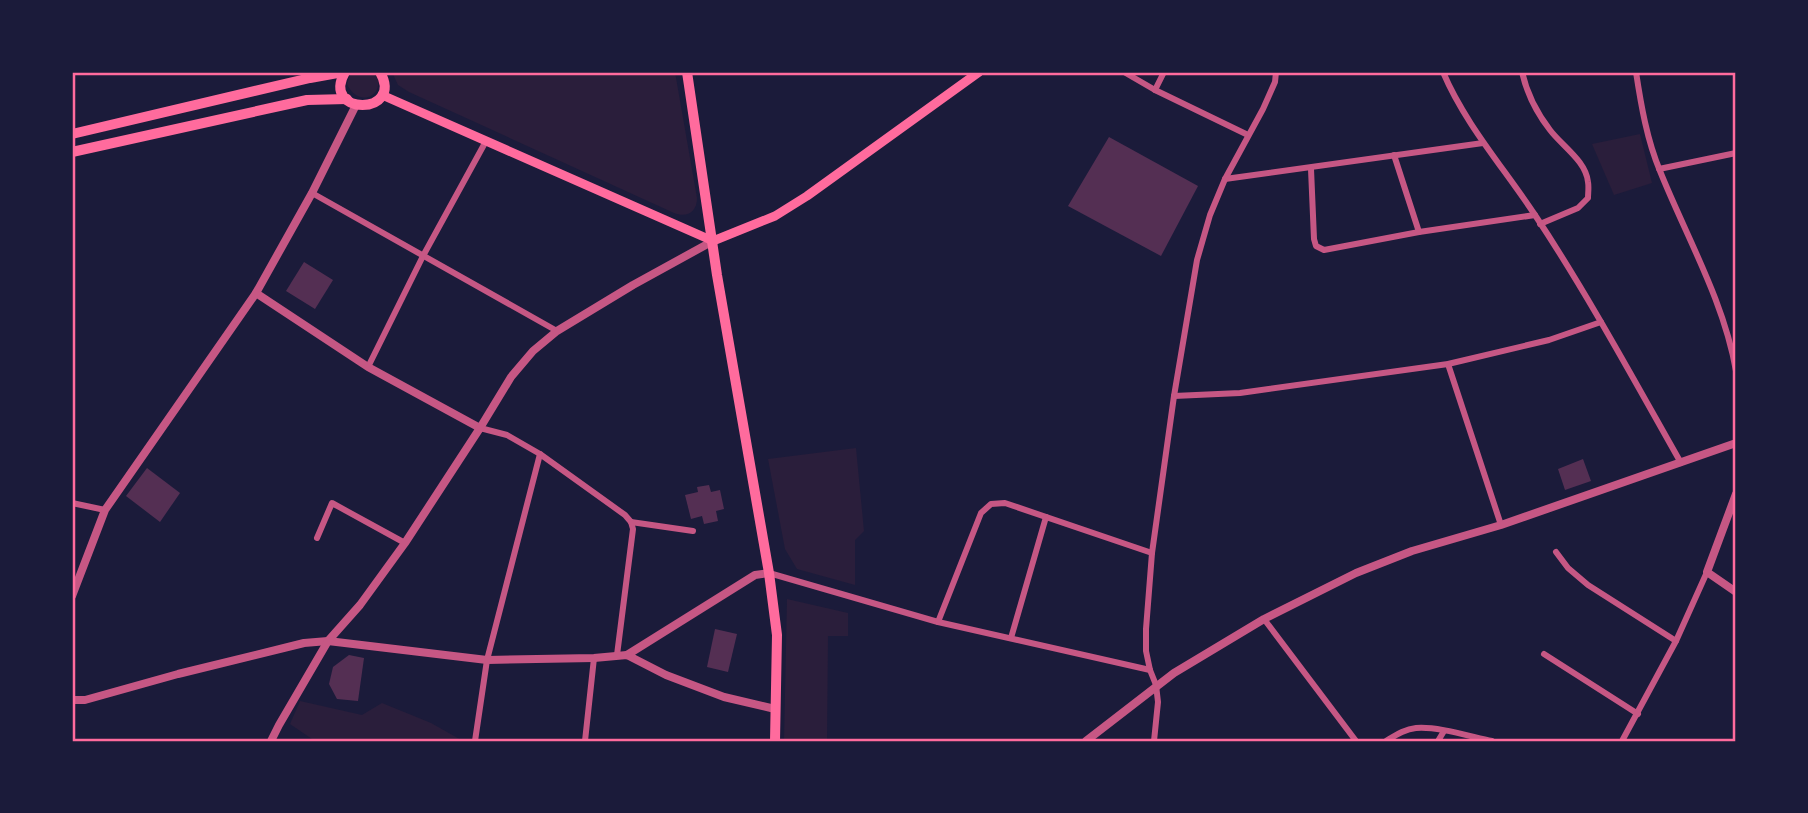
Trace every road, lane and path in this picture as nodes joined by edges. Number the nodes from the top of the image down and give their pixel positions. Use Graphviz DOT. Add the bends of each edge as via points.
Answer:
graph roads {
  1 [pos="344,72"];
  2 [pos="380,72"];
  3 [pos="687,72"];
  4 [pos="979,72"];
  5 [pos="1124,72"];
  6 [pos="1164,72"];
  7 [pos="1276,72"];
  8 [pos="1443,72"];
  9 [pos="1522,72"];
  10 [pos="1636,72"];
  11 [pos="1155,90"];
  12 [pos="382,95"];
  13 [pos="351,102"];
  14 [pos="72,134"];
  15 [pos="1248,135"];
  16 [pos="486,141"];
  17 [pos="1483,143"];
  18 [pos="72,152"];
  19 [pos="1736,153"];
  20 [pos="1394,155"];
  21 [pos="1311,169"];
  22 [pos="1659,169"];
  23 [pos="1226,179"];
  24 [pos="312,193"];
  25 [pos="1535,215"];
  26 [pos="1540,224"];
  27 [pos="1419,232"];
  28 [pos="713,241"];
  29 [pos="424,256"];
  30 [pos="256,293"];
  31 [pos="1601,322"];
  32 [pos="557,331"];
  33 [pos="1448,364"];
  34 [pos="368,367"];
  35 [pos="1736,371"];
  36 [pos="1174,396"];
  37 [pos="480,428"];
  38 [pos="1736,443"];
  39 [pos="540,454"];
  40 [pos="1681,463"];
  41 [pos="1736,494"];
  42 [pos="72,503"];
  43 [pos="105,510"];
  44 [pos="1046,517"];
  45 [pos="631,522"];
  46 [pos="1501,525"];
  47 [pos="693,531"];
  48 [pos="317,538"];
  49 [pos="405,544"];
  50 [pos="1556,552"];
  51 [pos="1152,553"];
  52 [pos="1707,572"];
  53 [pos="769,573"];
  54 [pos="74,581"];
  55 [pos="1736,592"];
  56 [pos="72,596"];
  57 [pos="1264,619"];
  58 [pos="938,622"];
  59 [pos="1011,638"];
  60 [pos="1675,640"];
  61 [pos="328,641"];
  62 [pos="1544,654"];
  63 [pos="622,655"];
  64 [pos="594,658"];
  65 [pos="487,660"];
  66 [pos="1150,670"];
  67 [pos="1156,685"];
  68 [pos="72,700"];
  69 [pos="775,709"];
  70 [pos="1638,714"];
  71 [pos="1444,731"];
  72 [pos="271,741"];
  73 [pos="475,741"];
  74 [pos="585,741"];
  75 [pos="775,741"];
  76 [pos="1086,741"];
  77 [pos="1154,741"];
  78 [pos="1356,741"];
  79 [pos="1386,741"];
  80 [pos="1438,741"];
  81 [pos="1492,741"];
  82 [pos="1622,741"];
  1 -- 13 [label="main road" via="341,89"];
  1 -- 14 [label="main road"];
  2 -- 12 [label="main road"];
  3 -- 28 [label="main road"];
  4 -- 28 [label="main road" via="807,196 775,216"];
  5 -- 11 [label="street"];
  6 -- 11 [label="street"];
  7 -- 15 [label="street"];
  8 -- 17 [label="street"];
  9 -- 26 [label="street" via="1539,115 1588,179 1588,198 1578,208"];
  10 -- 22 [label="street"];
  11 -- 15 [label="street"];
  12 -- 13 [label="main road" via="373,104"];
  12 -- 16 [label="main road"];
  13 -- 18 [label="main road" via="307,100"];
  13 -- 24 [label="street"];
  15 -- 23 [label="street"];
  16 -- 28 [label="main road"];
  16 -- 29 [label="street"];
  17 -- 20 [label="street"];
  17 -- 25 [label="street"];
  19 -- 22 [label="street"];
  20 -- 21 [label="street"];
  20 -- 27 [label="street"];
  21 -- 23 [label="street"];
  21 -- 27 [label="street" via="1316,246 1324,250"];
  22 -- 35 [label="street" via="1710,284"];
  23 -- 36 [label="street" via="1200,247"];
  24 -- 29 [label="street"];
  24 -- 30 [label="street"];
  25 -- 26 [label="street"];
  25 -- 27 [label="street"];
  26 -- 31 [label="street"];
  28 -- 32 [label="street"];
  28 -- 53 [label="main road"];
  29 -- 32 [label="street"];
  29 -- 34 [label="street"];
  30 -- 34 [label="street"];
  30 -- 43 [label="street"];
  31 -- 33 [label="street" via="1549,340"];
  31 -- 40 [label="street"];
  32 -- 37 [label="street" via="511,377"];
  33 -- 36 [label="street" via="1240,393"];
  33 -- 46 [label="street"];
  34 -- 37 [label="street"];
  36 -- 51 [label="street"];
  37 -- 39 [label="street" via="508,435"];
  37 -- 49 [label="street"];
  38 -- 40 [label="street"];
  39 -- 45 [label="street"];
  39 -- 65 [label="street"];
  40 -- 46 [label="street"];
  41 -- 52 [label="street"];
  42 -- 43 [label="street"];
  43 -- 54 [label="street"];
  44 -- 51 [label="street"];
  44 -- 58 [label="street" via="1004,503 991,504 981,513"];
  44 -- 59 [label="street"];
  45 -- 47 [label="street"];
  45 -- 63 [label="street"];
  46 -- 57 [label="street" via="1356,573"];
  48 -- 49 [label="street" via="332,503"];
  49 -- 61 [label="street"];
  50 -- 60 [label="street" via="1588,585"];
  51 -- 66 [label="street" via="1146,629"];
  52 -- 55 [label="street"];
  52 -- 60 [label="street"];
  53 -- 58 [label="street"];
  53 -- 63 [label="street" via="755,575"];
  53 -- 69 [label="main road" via="777,635"];
  54 -- 56 [label="street"];
  57 -- 67 [label="street"];
  57 -- 78 [label="street"];
  58 -- 59 [label="street"];
  59 -- 66 [label="street"];
  60 -- 70 [label="street"];
  61 -- 65 [label="street"];
  61 -- 68 [label="street"];
  61 -- 72 [label="street"];
  62 -- 70 [label="street"];
  63 -- 64 [label="street"];
  63 -- 69 [label="street" via="724,697"];
  64 -- 65 [label="street"];
  64 -- 74 [label="street"];
  65 -- 73 [label="street"];
  66 -- 67 [label="street"];
  67 -- 76 [label="street"];
  67 -- 77 [label="street"];
  69 -- 75 [label="main road"];
  70 -- 82 [label="street"];
  71 -- 79 [label="street" via="1418,728"];
  71 -- 80 [label="street"];
  71 -- 81 [label="street"];
}
